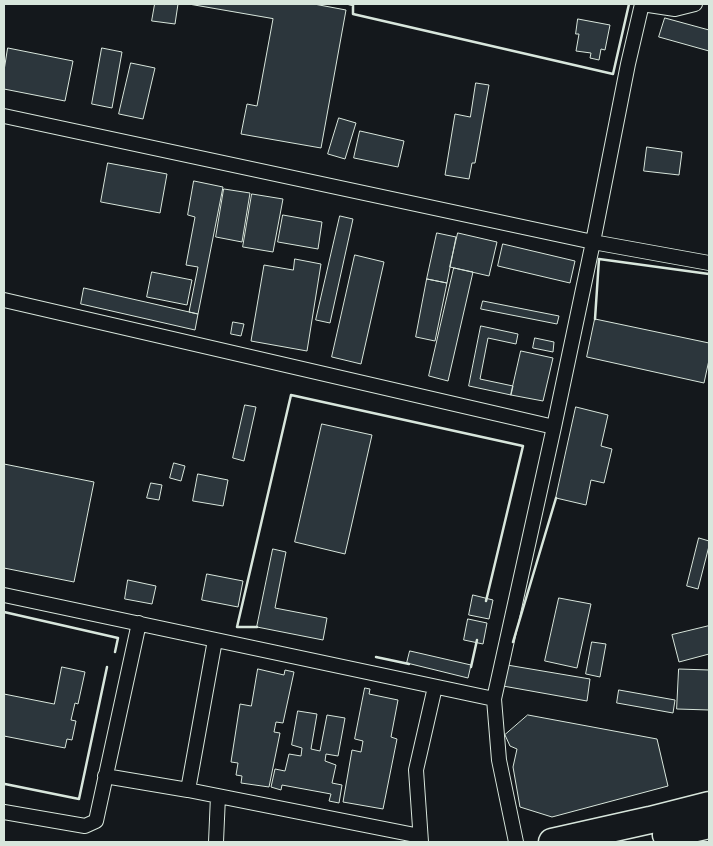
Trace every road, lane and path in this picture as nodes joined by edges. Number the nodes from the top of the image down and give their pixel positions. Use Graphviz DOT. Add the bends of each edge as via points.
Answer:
graph roads {
  1 [pos="695,4"];
  2 [pos="4,116"];
  3 [pos="593,242"];
  4 [pos="709,263"];
  5 [pos="4,300"];
  6 [pos="554,428"];
  7 [pos="4,595"];
  8 [pos="139,623"];
  9 [pos="215,640"];
  10 [pos="435,687"];
  11 [pos="494,699"];
  12 [pos="105,776"];
  13 [pos="188,790"];
  14 [pos="218,796"];
  15 [pos="709,805"];
  16 [pos="4,812"];
  17 [pos="709,824"];
  18 [pos="421,839"];
  19 [pos="216,842"];
  20 [pos="516,842"];
  21 [pos="552,842"];
  22 [pos="631,842"];
  1 -- 3 [label="street" via="675,9 642,4"];
  2 -- 3 [label="street"];
  3 -- 4 [label="street"];
  3 -- 6 [label="street"];
  5 -- 6 [label="street"];
  6 -- 11 [label="street"];
  7 -- 8 [label="street"];
  8 -- 9 [label="street"];
  8 -- 12 [label="street"];
  9 -- 10 [label="street"];
  9 -- 13 [label="street"];
  10 -- 11 [label="street"];
  10 -- 18 [label="street" via="416,770"];
  11 -- 20 [label="street" via="499,760"];
  12 -- 13 [label="street"];
  12 -- 16 [label="street" via="96,821 85,826"];
  13 -- 14 [label="street"];
  14 -- 18 [label="street"];
  14 -- 19 [label="street"];
  15 -- 21 [label="highway"];
  17 -- 22 [label="highway"];
}
